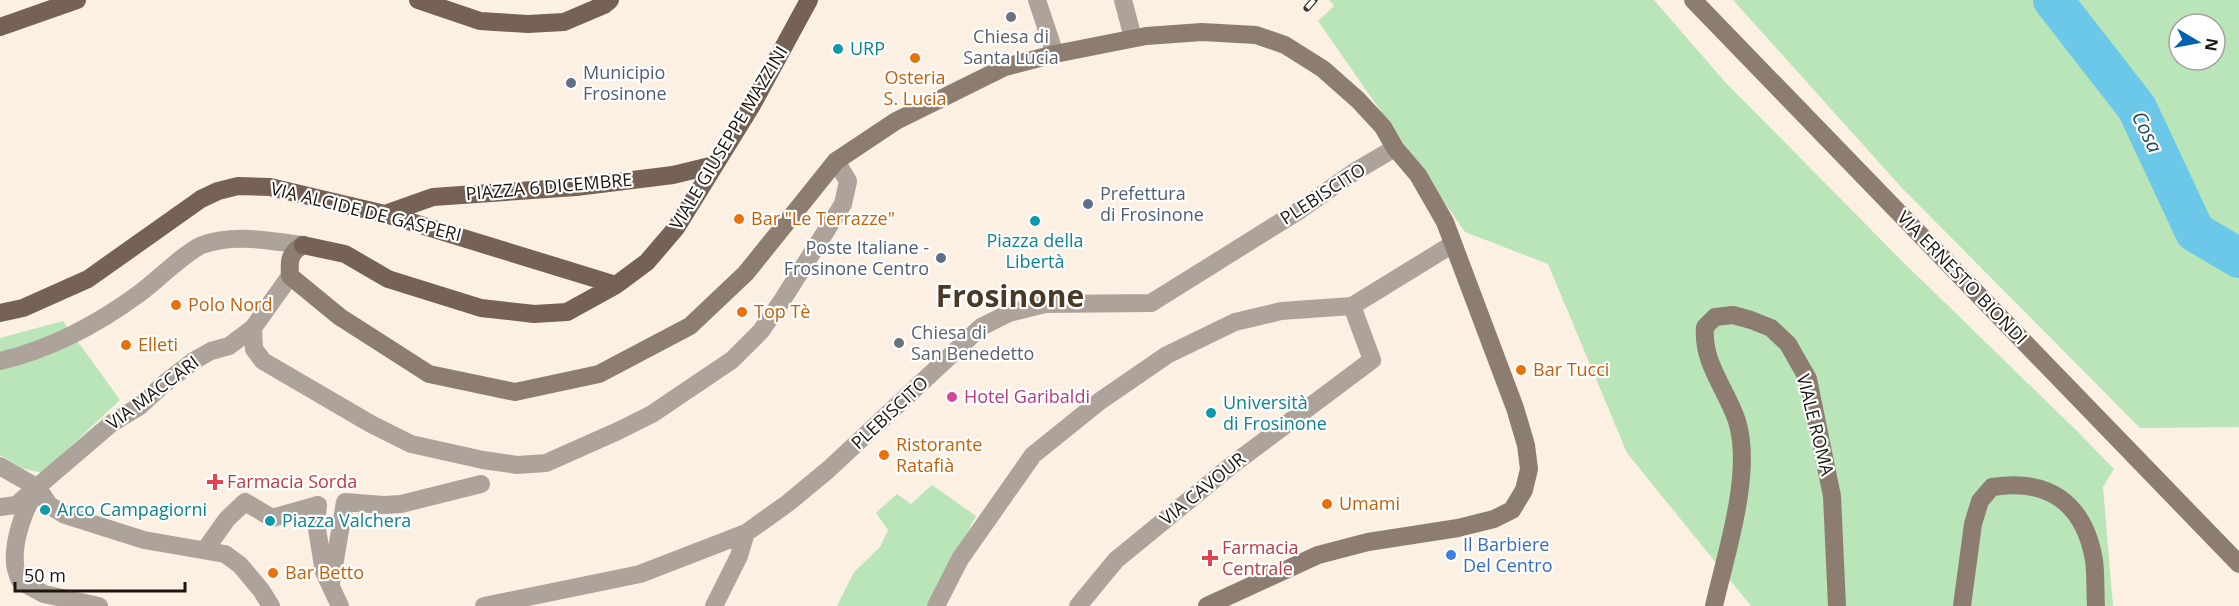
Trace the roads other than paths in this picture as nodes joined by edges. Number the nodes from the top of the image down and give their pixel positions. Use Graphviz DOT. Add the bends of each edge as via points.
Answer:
graph roads {
  1 [pos="77,0"];
  2 [pos="610,0"];
  3 [pos="809,0"];
  4 [pos="1037,0"];
  5 [pos="1123,0"];
  6 [pos="1693,0"];
  7 [pos="423,1"];
  8 [pos="0,27"];
  9 [pos="1133,38"];
  10 [pos="1055,54"];
  11 [pos="1395,148"];
  12 [pos="836,161"];
  13 [pos="714,165"];
  14 [pos="385,214"];
  15 [pos="1453,244"];
  16 [pos="303,245"];
  17 [pos="290,276"];
  18 [pos="616,285"];
  19 [pos="1352,306"];
  20 [pos="0,313"];
  21 [pos="254,328"];
  22 [pos="0,361"];
  23 [pos="0,466"];
  24 [pos="481,484"];
  25 [pos="38,488"];
  26 [pos="0,507"];
  27 [pos="746,533"];
  28 [pos="8,546"];
  29 [pos="205,550"];
  30 [pos="2235,560"];
  31 [pos="2239,575"];
  32 [pos="331,583"];
  33 [pos="99,606"];
  34 [pos="270,606"];
  35 [pos="340,606"];
  36 [pos="486,606"];
  37 [pos="714,606"];
  38 [pos="936,606"];
  39 [pos="1078,606"];
  40 [pos="1207,606"];
  41 [pos="1714,606"];
  42 [pos="1837,606"];
  43 [pos="1962,606"];
  44 [pos="2096,606"];
  1 -- 8 [label="main road"];
  2 -- 7 [label="main road" via="564,22 528,24 480,21"];
  3 -- 13 [label="main road, VIALE GIUSEPPE MAZZINI"];
  4 -- 10 [label="street"];
  5 -- 9 [label="street"];
  6 -- 30 [label="main road, VIA ERNESTO BIONDI"];
  9 -- 10 [label="main road"];
  9 -- 11 [label="main road" via="1202,32 1256,35 1285,45 1323,69 1358,100"];
  10 -- 12 [label="main road" via="1005,67 896,121"];
  11 -- 15 [label="main road" via="1418,175"];
  11 -- 27 [label="street, PLEBISCITO" via="1150,303 1044,304 1009,312 981,327 829,469"];
  12 -- 17 [label="main road" via="746,273 690,326 588,377 515,392 429,374 340,317"];
  12 -- 21 [label="street" via="848,181 843,204 760,331 732,360 652,414 546,463 517,465 411,444 263,361 254,349"];
  13 -- 14 [label="main road, PIAZZA 6 DICEMBRE" via="673,175 576,187 433,197"];
  13 -- 18 [label="main road, VIALE GIUSEPPE MAZZINI" via="676,228 647,262"];
  14 -- 18 [label="main road, VIA ALCIDE DE GASPERI"];
  14 -- 20 [label="main road, VIA ALCIDE DE GASPERI" via="270,187 237,186 201,200 88,279 23,308"];
  15 -- 19 [label="street"];
  15 -- 40 [label="main road" via="1526,445 1529,469 1524,490 1512,510 1458,528 1368,542 1318,555"];
  16 -- 17 [label="main road" via="294,250 289,260"];
  16 -- 18 [label="main road, VIALE GIUSEPPE MAZZINI" via="345,254 388,279 481,308 534,315 567,312"];
  16 -- 22 [label="street" via="253,238 200,246 107,315 31,353"];
  17 -- 21 [label="street, VIA MACCARI"];
  19 -- 38 [label="street" via="1281,311 1235,322 1167,355 1100,401 1034,455 960,559"];
  19 -- 39 [label="street, VIA CAVOUR" via="1372,360 1232,465 1116,560"];
  21 -- 25 [label="street, VIA MACCARI" via="230,346 195,360 140,406 112,423"];
  23 -- 25 [label="street"];
  24 -- 32 [label="street" via="401,504 345,502"];
  25 -- 26 [label="street" via="16,505"];
  25 -- 28 [label="street"];
  25 -- 29 [label="street" via="49,505 65,515 144,540"];
  27 -- 36 [label="street, PLEBISCITO" via="640,574"];
  27 -- 37 [label="street"];
  28 -- 33 [label="street" via="20,581 44,594"];
  29 -- 32 [label="street" via="245,501 272,518 318,505 316,523 324,572"];
  29 -- 34 [label="street" via="225,554 240,565"];
  30 -- 31 [label="main road, VIA ERNESTO BIONDI"];
  32 -- 35 [label="street"];
  41 -- 42 [label="main road, VIALE ROMA" via="1741,485 1743,453 1737,421 1703,342 1704,327 1715,317 1733,315 1761,324 1779,336 1808,379 1832,496"];
  43 -- 44 [label="main road" via="1973,524 1980,501 1992,487 2011,484 2036,486 2062,499 2081,519 2094,560"];
}
